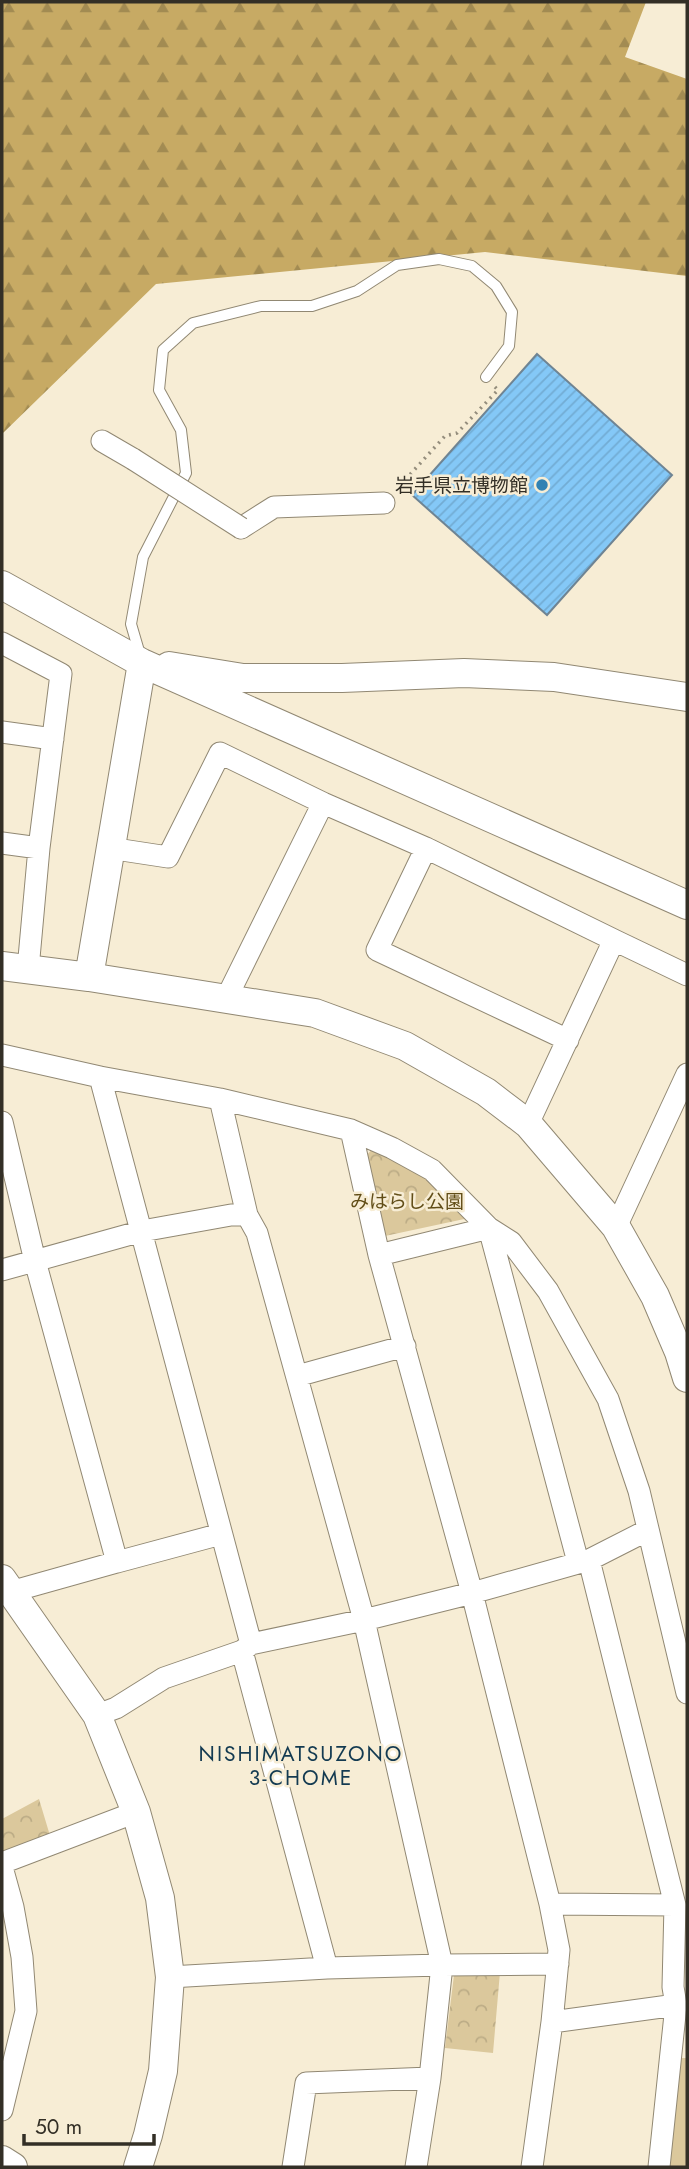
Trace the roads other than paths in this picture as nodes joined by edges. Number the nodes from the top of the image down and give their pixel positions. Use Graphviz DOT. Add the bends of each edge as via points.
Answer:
graph roads {
  1 [pos="486,377"];
  2 [pos="102,441"];
  3 [pos="384,503"];
  4 [pos="2,585"];
  5 [pos="2,643"];
  6 [pos="142,663"];
  7 [pos="687,697"];
  8 [pos="2,732"];
  9 [pos="53,739"];
  10 [pos="323,803"];
  11 [pos="2,843"];
  12 [pos="39,848"];
  13 [pos="110,848"];
  14 [pos="426,848"];
  15 [pos="687,905"];
  16 [pos="614,940"];
  17 [pos="15,968"];
  18 [pos="687,975"];
  19 [pos="89,977"];
  20 [pos="226,999"];
  21 [pos="568,1040"];
  22 [pos="2,1055"];
  23 [pos="687,1074"];
  24 [pos="100,1077"];
  25 [pos="220,1100"];
  26 [pos="2,1122"];
  27 [pos="528,1124"];
  28 [pos="351,1130"];
  29 [pos="247,1215"];
  30 [pos="616,1227"];
  31 [pos="489,1228"];
  32 [pos="142,1231"];
  33 [pos="379,1255"];
  34 [pos="35,1261"];
  35 [pos="2,1270"];
  36 [pos="405,1346"];
  37 [pos="297,1376"];
  38 [pos="687,1378"];
  39 [pos="648,1530"];
  40 [pos="221,1534"];
  41 [pos="583,1561"];
  42 [pos="117,1562"];
  43 [pos="6,1585"];
  44 [pos="472,1593"];
  45 [pos="365,1620"];
  46 [pos="247,1647"];
  47 [pos="687,1693"];
  48 [pos="97,1715"];
  49 [pos="136,1812"];
  50 [pos="2,1865"];
  51 [pos="550,1905"];
  52 [pos="675,1905"];
  53 [pos="8,1910"];
  54 [pos="558,1964"];
  55 [pos="442,1965"];
  56 [pos="680,1966"];
  57 [pos="327,1968"];
  58 [pos="170,1977"];
  59 [pos="676,2005"];
  60 [pos="552,2022"];
  61 [pos="430,2078"];
  62 [pos="2,2110"];
  63 [pos="2,2160"];
  64 [pos="13,2167"];
  65 [pos="138,2167"];
  66 [pos="293,2167"];
  67 [pos="416,2167"];
  68 [pos="532,2167"];
  69 [pos="659,2167"];
  1 -- 6 [label="lane" via="509,346 512,312 496,286 472,266 439,259 397,265 357,291 312,306 261,306 193,323 163,350 159,390 181,430 186,473 143,556 131,624"];
  2 -- 3 [label="street, bridge" via="241,528 274,507"];
  4 -- 6 [label="street"];
  5 -- 9 [label="street" via="61,674"];
  6 -- 7 [label="street" via="243,678 464,673 554,677"];
  6 -- 13 [label="street"];
  6 -- 15 [label="street"];
  8 -- 9 [label="street"];
  9 -- 12 [label="street"];
  10 -- 13 [label="street" via="220,752 168,857"];
  10 -- 14 [label="street"];
  10 -- 20 [label="street"];
  11 -- 12 [label="street"];
  12 -- 17 [label="street"];
  13 -- 19 [label="street"];
  14 -- 16 [label="street"];
  14 -- 21 [label="street" via="377,950"];
  16 -- 18 [label="street"];
  16 -- 21 [label="street"];
  17 -- 19 [label="street"];
  19 -- 20 [label="street"];
  20 -- 27 [label="street" via="315,1013 405,1046 486,1092"];
  21 -- 27 [label="street"];
  22 -- 24 [label="street"];
  23 -- 30 [label="street"];
  24 -- 25 [label="street"];
  24 -- 32 [label="street"];
  25 -- 28 [label="street"];
  25 -- 29 [label="street"];
  26 -- 34 [label="street"];
  27 -- 30 [label="street"];
  28 -- 31 [label="street" via="432,1170"];
  28 -- 33 [label="street"];
  29 -- 32 [label="street"];
  29 -- 37 [label="street" via="257,1233"];
  30 -- 38 [label="street" via="655,1296"];
  31 -- 33 [label="street"];
  31 -- 39 [label="street" via="511,1242 548,1291 608,1399"];
  31 -- 41 [label="street"];
  32 -- 34 [label="street"];
  32 -- 40 [label="street"];
  33 -- 36 [label="street"];
  34 -- 35 [label="street"];
  34 -- 42 [label="street"];
  36 -- 37 [label="street"];
  36 -- 44 [label="street"];
  37 -- 45 [label="street"];
  39 -- 41 [label="street"];
  39 -- 47 [label="street"];
  40 -- 42 [label="street"];
  40 -- 46 [label="street"];
  41 -- 44 [label="street"];
  41 -- 52 [label="street"];
  42 -- 43 [label="street"];
  43 -- 48 [label="street"];
  44 -- 45 [label="street"];
  44 -- 51 [label="street"];
  45 -- 46 [label="street"];
  45 -- 55 [label="street"];
  46 -- 48 [label="street" via="164,1678"];
  46 -- 57 [label="street"];
  48 -- 49 [label="street"];
  49 -- 50 [label="street"];
  49 -- 58 [label="street" via="160,1898"];
  50 -- 53 [label="street"];
  51 -- 52 [label="street"];
  51 -- 54 [label="street"];
  52 -- 56 [label="street"];
  53 -- 62 [label="street" via="22,1956 26,2011"];
  54 -- 55 [label="street"];
  54 -- 60 [label="street"];
  55 -- 57 [label="street"];
  55 -- 61 [label="street"];
  56 -- 59 [label="street"];
  57 -- 58 [label="street"];
  58 -- 65 [label="street" via="163,2071"];
  59 -- 60 [label="street"];
  59 -- 69 [label="street"];
  60 -- 68 [label="street"];
  61 -- 66 [label="street" via="306,2083"];
  61 -- 67 [label="street"];
  63 -- 64 [label="street"];
}
